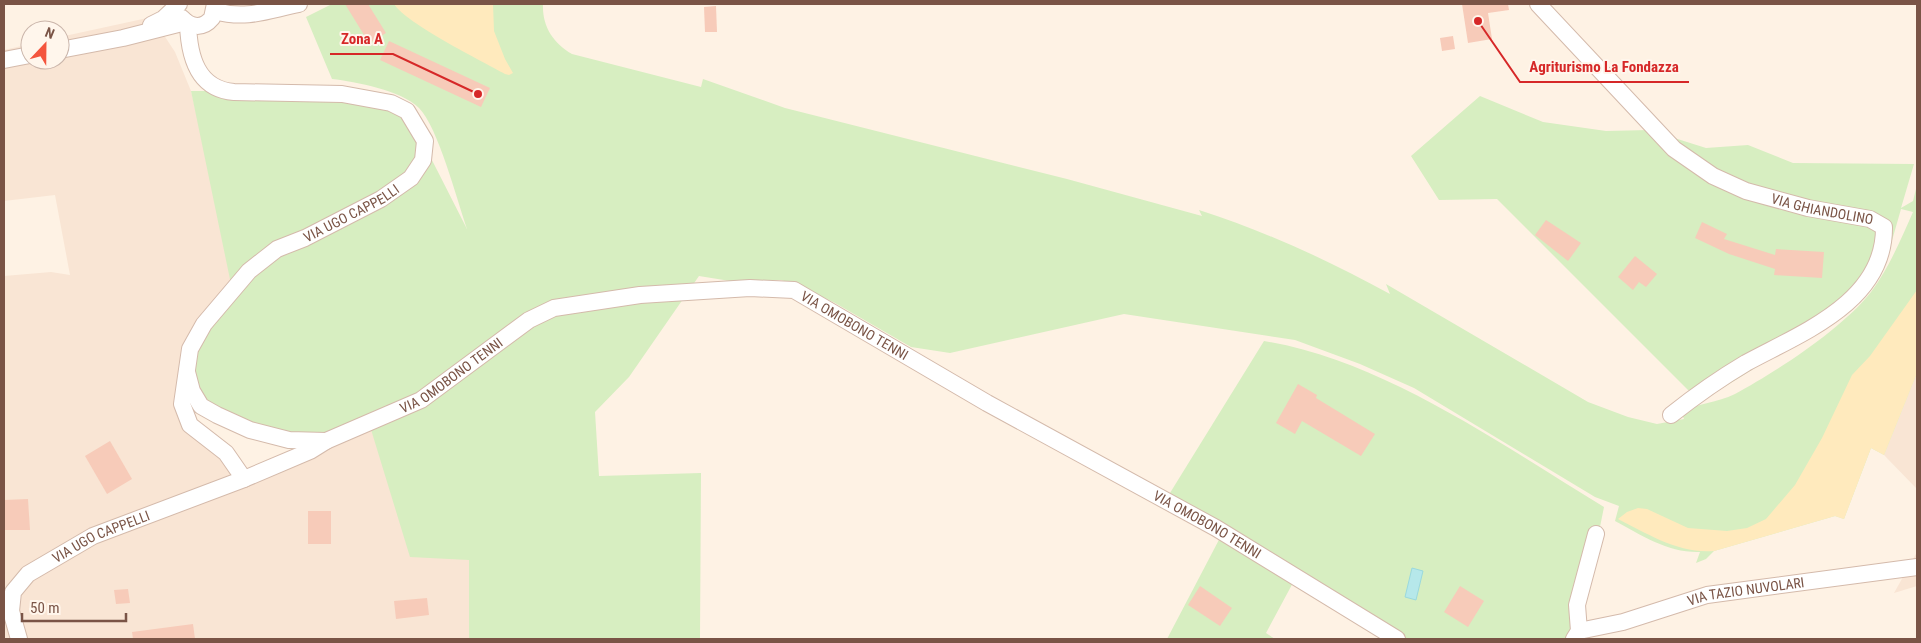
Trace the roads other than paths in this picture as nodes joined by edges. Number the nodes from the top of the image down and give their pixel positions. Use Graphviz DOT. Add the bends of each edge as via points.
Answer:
graph roads {
  1 [pos="180,4"];
  2 [pos="299,4"];
  3 [pos="1538,4"];
  4 [pos="213,12"];
  5 [pos="187,23"];
  6 [pos="123,38"];
  7 [pos="70,48"];
  8 [pos="20,57"];
  9 [pos="4,60"];
  10 [pos="197,66"];
  11 [pos="186,372"];
  12 [pos="1671,415"];
  13 [pos="326,441"];
  14 [pos="244,479"];
  15 [pos="1596,534"];
  16 [pos="1917,567"];
  17 [pos="1576,635"];
  18 [pos="19,639"];
  19 [pos="1397,639"];
  1 -- 5 [label="street, VIA UGO CAPPELLI" via="180,14"];
  1 -- 6 [label="street" via="163,19"];
  2 -- 4 [label="street" via="237,22"];
  3 -- 12 [label="street, VIA GHIANDOLINO" via="1674,149 1713,176 1746,191 1808,208 1870,219 1884,228 1879,261 1862,290 1829,316 1701,390"];
  4 -- 5 [label="street" via="198,26"];
  4 -- 10 [label="street" via="198,46"];
  5 -- 6 [label="street"];
  5 -- 10 [label="street, VIA UGO CAPPELLI"];
  6 -- 7 [label="street"];
  8 -- 9 [label="street"];
  10 -- 11 [label="street, VIA UGO CAPPELLI" via="204,80 220,91 342,94 391,103 407,111 425,141 423,160 411,178 365,207 277,249 249,271 204,324 190,349"];
  11 -- 13 [label="street, VIA OMOBONO TENNI" via="201,406 217,415 250,430 288,440"];
  11 -- 14 [label="street, VIA UGO CAPPELLI" via="182,404 190,425 226,453"];
  13 -- 14 [label="street, VIA UGO CAPPELLI"];
  13 -- 19 [label="street, VIA OMOBONO TENNI" via="421,400 529,320 554,308 640,295 750,288 794,290 987,403 1216,528"];
  14 -- 18 [label="street, VIA UGO CAPPELLI" via="93,536 28,574 13,592 11,610"];
  15 -- 17 [label="street" via="1577,605"];
  16 -- 17 [label="street, VIA TAZIO NUVOLARI" via="1707,595"];
}
